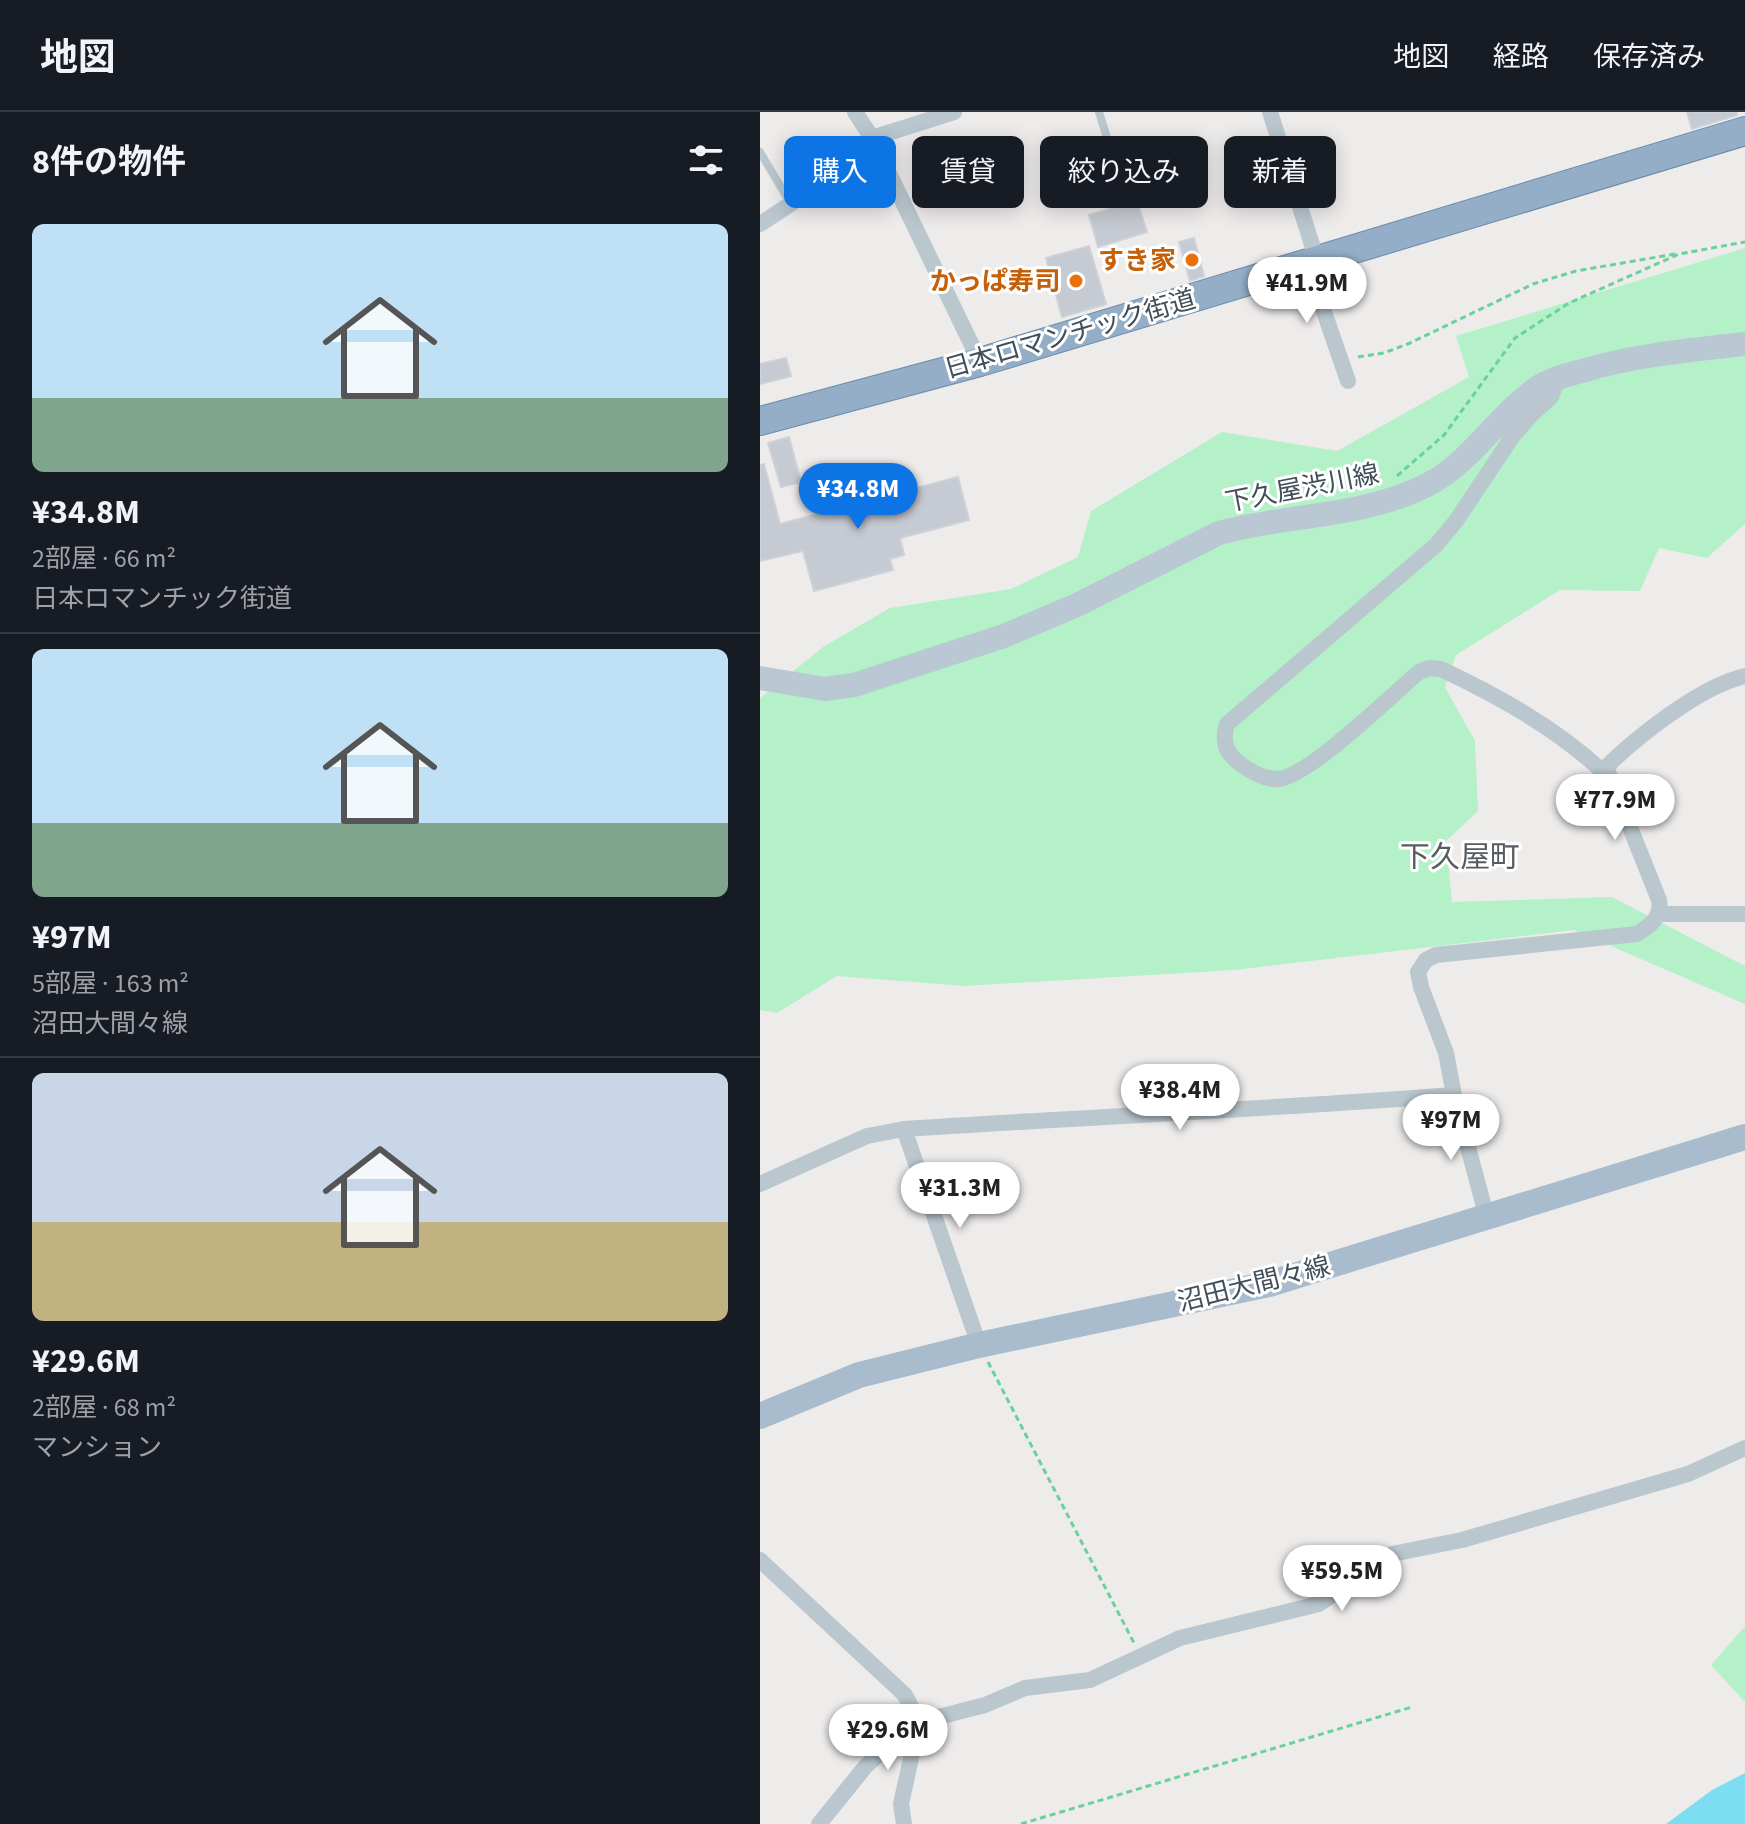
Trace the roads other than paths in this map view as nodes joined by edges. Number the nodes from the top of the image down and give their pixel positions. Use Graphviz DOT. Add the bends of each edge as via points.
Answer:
graph roads {
  1 [pos="855,112"];
  2 [pos="954,112"];
  3 [pos="1099,112"];
  4 [pos="1270,112"];
  5 [pos="1745,131"];
  6 [pos="870,136"];
  7 [pos="892,136"];
  8 [pos="1106,136"];
  9 [pos="760,152"];
  10 [pos="896,188"];
  11 [pos="784,192"];
  12 [pos="785,208"];
  13 [pos="760,224"];
  14 [pos="1314,262"];
  15 [pos="1745,344"];
  16 [pos="980,362"];
  17 [pos="1558,377"];
  18 [pos="1348,381"];
  19 [pos="760,421"];
  20 [pos="1745,676"];
  21 [pos="760,678"];
  22 [pos="1606,767"];
  23 [pos="1659,914"];
  24 [pos="1745,914"];
  25 [pos="1454,1095"];
  26 [pos="904,1129"];
  27 [pos="1745,1137"];
  28 [pos="760,1184"];
  29 [pos="1487,1218"];
  30 [pos="979,1345"];
  31 [pos="762,1411"];
  32 [pos="1745,1448"];
  33 [pos="760,1560"];
  34 [pos="919,1722"];
  35 [pos="819,1824"];
  36 [pos="904,1824"];
  1 -- 6 [label="street"];
  2 -- 7 [label="street"];
  3 -- 8 [label="lane"];
  4 -- 14 [label="street"];
  5 -- 14 [label="highway, 日本ロマンチック街道"];
  9 -- 11 [label="lane"];
  10 -- 16 [label="street"];
  12 -- 13 [label="street"];
  14 -- 16 [label="highway, 日本ロマンチック街道"];
  14 -- 18 [label="street" via="1312,277"];
  15 -- 17 [label="main road, 下久屋渋川線" via="1621,359"];
  16 -- 19 [label="highway, 日本ロマンチック街道"];
  17 -- 21 [label="main road, 下久屋渋川線" via="1538,387 1458,465 1384,503 1219,533 1004,636 854,685 825,689"];
  17 -- 22 [label="street" via="1551,397 1512,437 1436,545 1245,706 1223,735 1231,757 1245,768 1276,779 1291,776 1419,672 1441,669 1515,708 1602,771"];
  20 -- 22 [label="street" via="1709,690"];
  22 -- 23 [label="street" via="1659,900"];
  23 -- 24 [label="street"];
  23 -- 25 [label="street" via="1637,934 1426,960 1418,972 1421,987 1446,1053"];
  25 -- 26 [label="street"];
  25 -- 29 [label="street"];
  26 -- 28 [label="street" via="867,1136"];
  26 -- 30 [label="street"];
  27 -- 29 [label="main road, 沼田大間々線"];
  29 -- 30 [label="main road, 沼田大間々線" via="1269,1284"];
  30 -- 31 [label="main road, 沼田大間々線" via="859,1375"];
  32 -- 34 [label="street" via="1688,1474 1462,1540 1392,1554 1319,1604 1180,1638 1090,1680 1025,1688"];
  33 -- 34 [label="street" via="905,1695"];
  34 -- 35 [label="street" via="865,1767"];
  34 -- 36 [label="street" via="901,1804"];
}
